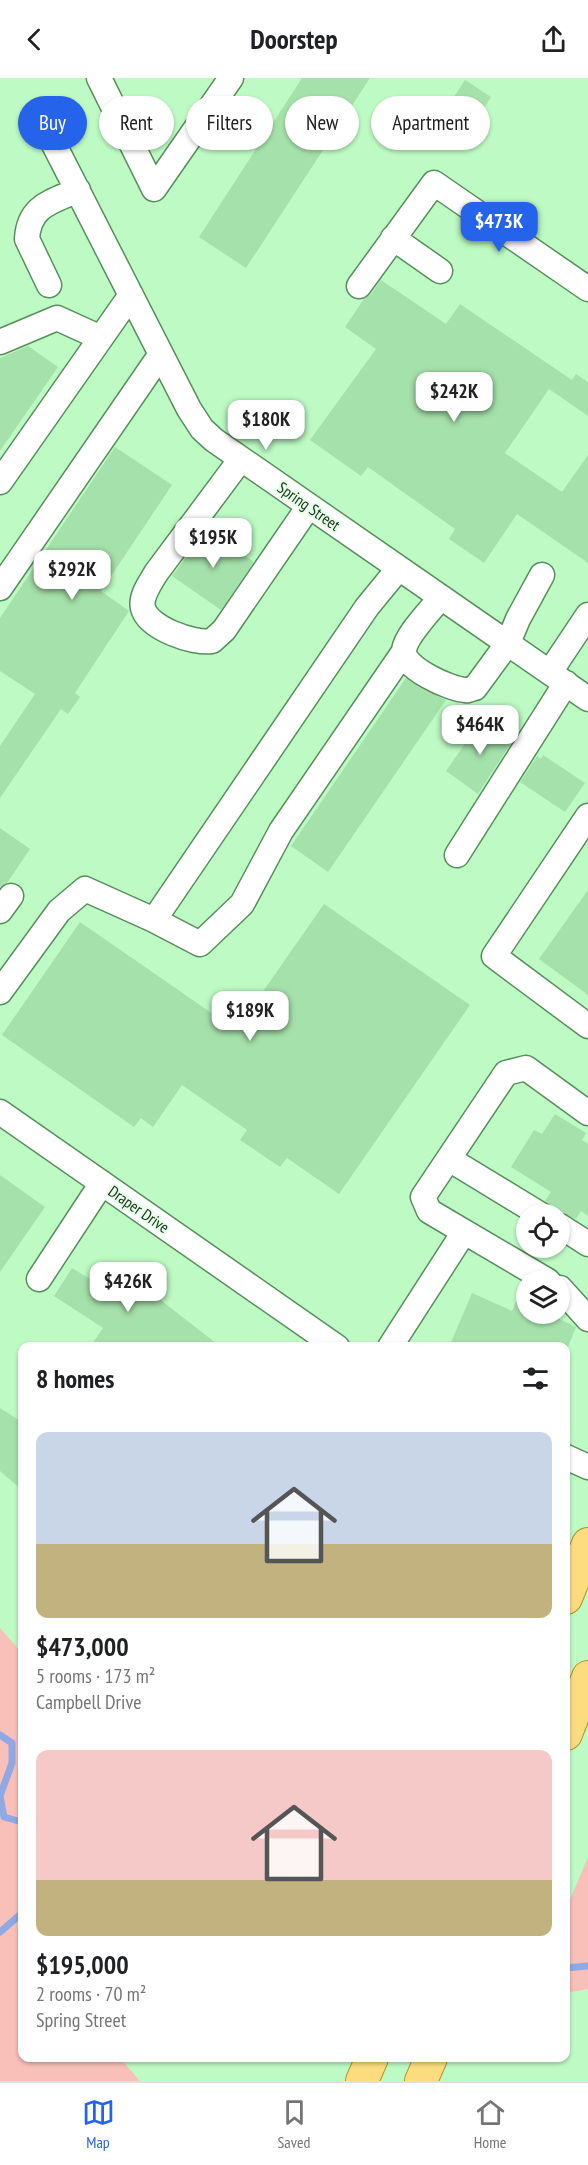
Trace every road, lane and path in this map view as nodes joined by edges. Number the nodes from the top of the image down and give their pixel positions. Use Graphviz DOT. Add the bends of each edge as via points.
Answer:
graph roads {
  1 [pos="99,78"];
  2 [pos="231,78"];
  3 [pos="57,150"];
  4 [pos="78,190"];
  5 [pos="393,238"];
  6 [pos="440,271"];
  7 [pos="49,285"];
  8 [pos="359,286"];
  9 [pos="588,289"];
  10 [pos="131,295"];
  11 [pos="101,338"];
  12 [pos="0,342"];
  13 [pos="161,354"];
  14 [pos="241,459"];
  15 [pos="0,482"];
  16 [pos="309,506"];
  17 [pos="399,568"];
  18 [pos="542,575"];
  19 [pos="0,588"];
  20 [pos="441,597"];
  21 [pos="588,615"];
  22 [pos="508,643"];
  23 [pos="403,653"];
  24 [pos="558,678"];
  25 [pos="588,699"];
  26 [pos="588,817"];
  27 [pos="457,855"];
  28 [pos="154,920"];
  29 [pos="0,992"];
  30 [pos="588,1026"];
  31 [pos="588,1113"];
  32 [pos="1,1116"];
  33 [pos="448,1159"];
  34 [pos="102,1183"];
  35 [pos="523,1204"];
  36 [pos="464,1232"];
  37 [pos="570,1232"];
  38 [pos="588,1244"];
  39 [pos="529,1270"];
  40 [pos="39,1279"];
  41 [pos="570,1299"];
  42 [pos="588,1319"];
  43 [pos="330,1342"];
  44 [pos="393,1342"];
  45 [pos="570,1459"];
  46 [pos="588,1467"];
  47 [pos="588,1544"];
  48 [pos="570,1588"];
  49 [pos="588,1677"];
  50 [pos="570,1724"];
  1 -- 2 [label="street" via="154,189"];
  3 -- 4 [label="street, Spring Street"];
  4 -- 7 [label="street" via="42,206 33,214 27,231 27,239"];
  4 -- 10 [label="street, Spring Street"];
  5 -- 6 [label="street"];
  5 -- 8 [label="street"];
  5 -- 9 [label="street" via="434,183"];
  10 -- 11 [label="street"];
  10 -- 13 [label="street, Spring Street"];
  11 -- 12 [label="street" via="57,318"];
  11 -- 15 [label="street"];
  13 -- 14 [label="street, Spring Street" via="202,429"];
  13 -- 19 [label="street"];
  14 -- 16 [label="street, Spring Street"];
  14 -- 16 [label="street" via="156,573 143,598 143,608 149,617 168,631 190,640 212,641 224,630"];
  16 -- 17 [label="street, Spring Street"];
  17 -- 20 [label="street, Spring Street"];
  17 -- 28 [label="street" via="368,607"];
  18 -- 22 [label="street"];
  20 -- 22 [label="street, Spring Street"];
  20 -- 23 [label="street" via="406,643"];
  21 -- 24 [label="street"];
  22 -- 23 [label="street" via="475,688 466,691 419,671"];
  22 -- 24 [label="street, Spring Street"];
  23 -- 28 [label="street" via="281,831 242,904 200,944"];
  24 -- 25 [label="street, Spring Street"];
  24 -- 27 [label="street"];
  26 -- 30 [label="street" via="494,956"];
  28 -- 29 [label="street" via="86,890 59,911"];
  31 -- 33 [label="street" via="526,1068 506,1073"];
  32 -- 34 [label="street, Draper Drive"];
  33 -- 35 [label="street"];
  33 -- 36 [label="street" via="423,1197 429,1211"];
  34 -- 40 [label="street"];
  34 -- 43 [label="street, Draper Drive"];
  36 -- 39 [label="street"];
  36 -- 44 [label="street"];
  37 -- 38 [label="street"];
  41 -- 42 [label="street"];
  45 -- 46 [label="street"];
  47 -- 48 [label="main road"];
  49 -- 50 [label="main road"];
}
